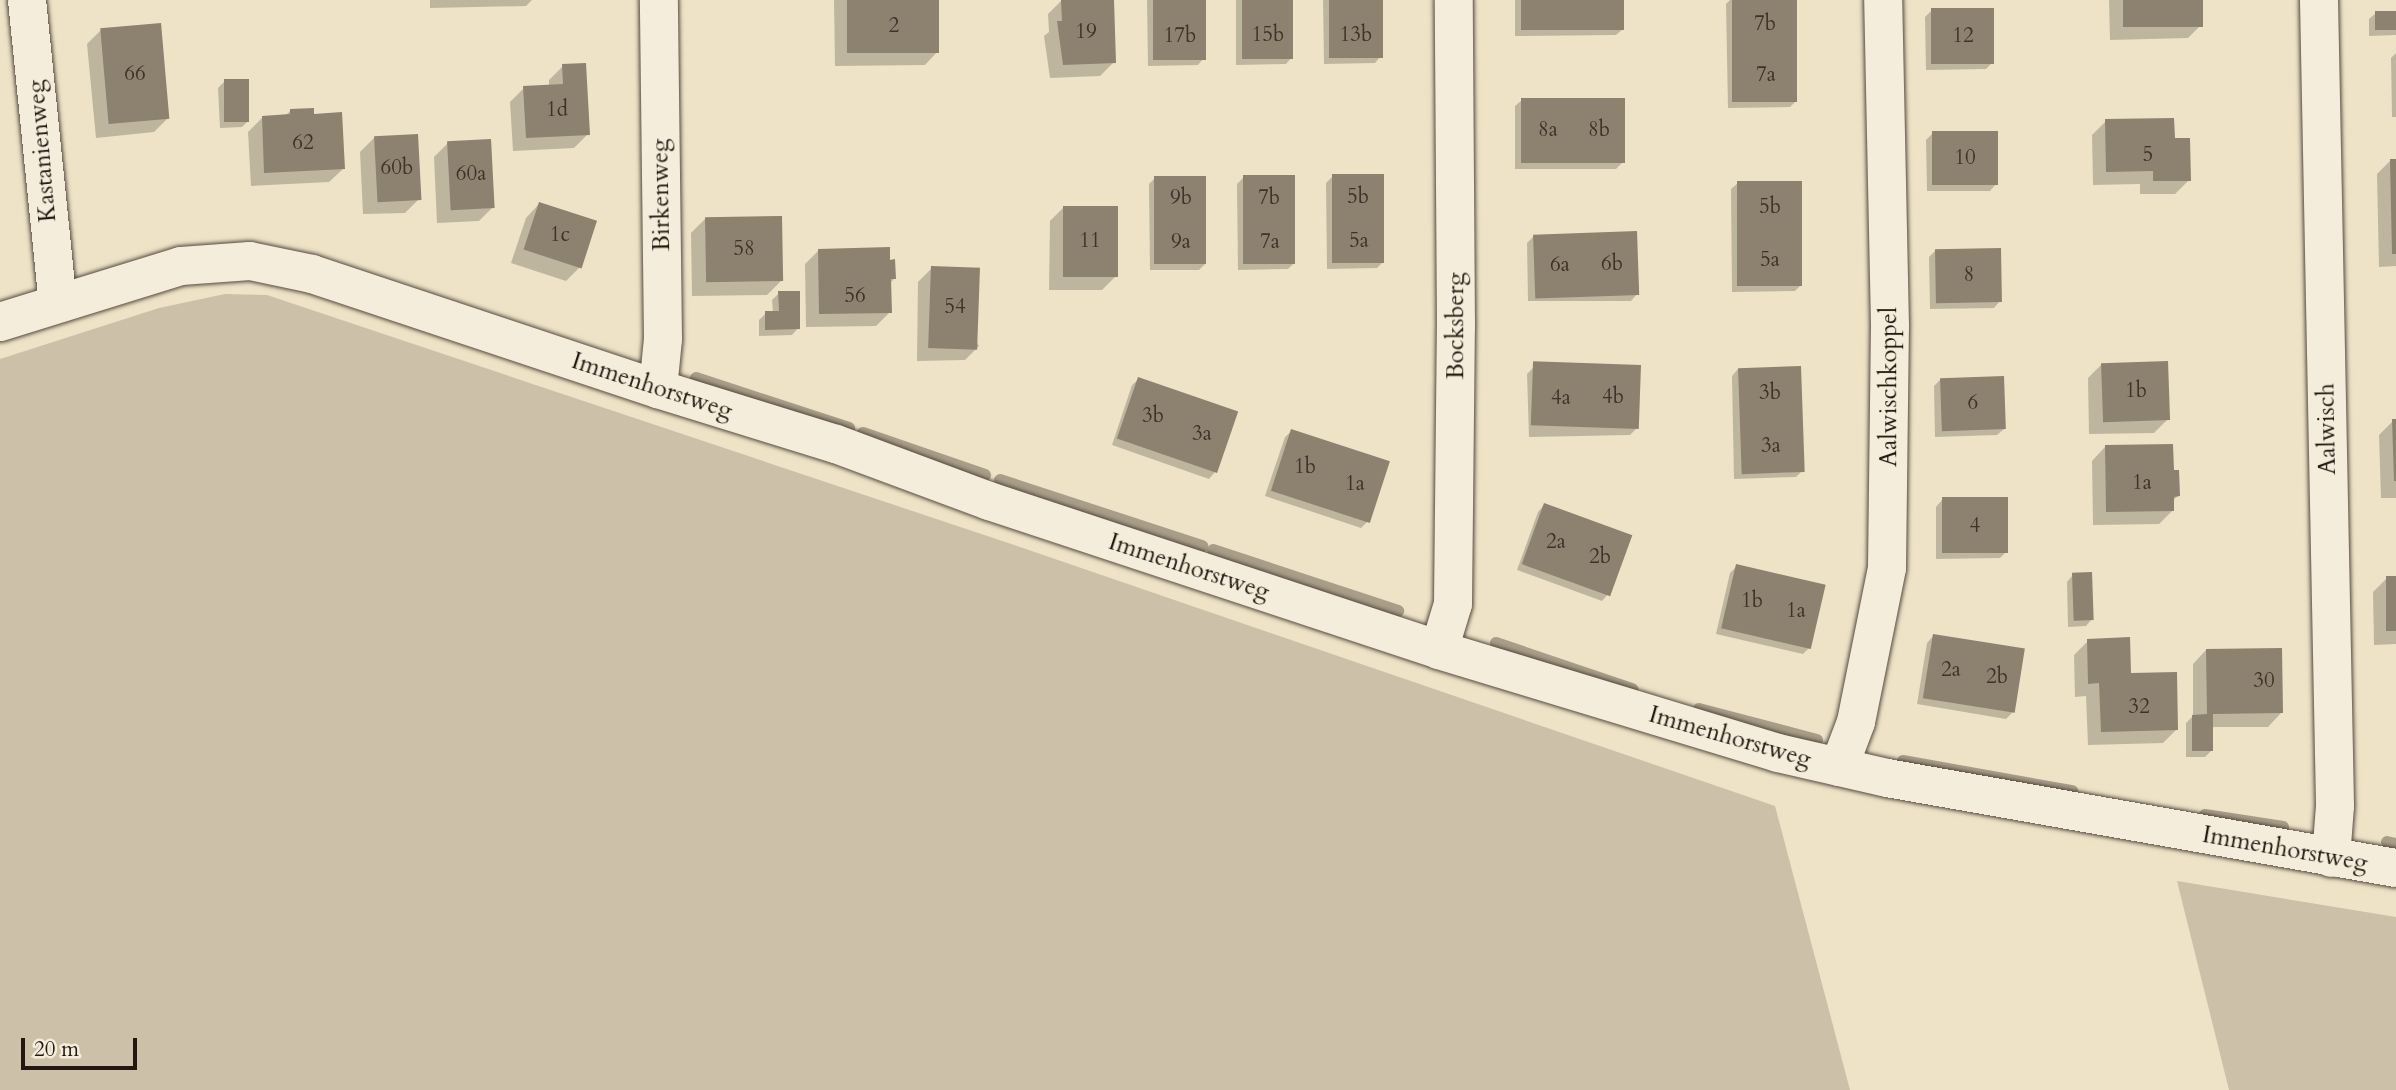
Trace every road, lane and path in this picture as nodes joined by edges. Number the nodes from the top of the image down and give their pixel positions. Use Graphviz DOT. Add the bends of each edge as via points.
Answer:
graph roads {
  1 [pos="27,0"];
  2 [pos="659,0"];
  3 [pos="1454,0"];
  4 [pos="1883,0"];
  5 [pos="2319,0"];
  6 [pos="58,303"];
  7 [pos="0,322"];
  8 [pos="658,389"];
  9 [pos="1439,650"];
  10 [pos="1839,767"];
  11 [pos="2331,858"];
  12 [pos="2396,868"];
  1 -- 6 [label="street, Kastanienweg"];
  2 -- 8 [label="street, Birkenweg" via="663,339"];
  3 -- 9 [label="street, Bocksberg" via="1453,604"];
  4 -- 10 [label="street, Aalwischkoppel" via="1890,326 1887,568 1856,722"];
  5 -- 11 [label="street, Aalwisch" via="2336,806"];
  6 -- 7 [label="street, Immenhorstweg"];
  6 -- 8 [label="street, Immenhorstweg" via="181,266 250,261 312,274"];
  8 -- 9 [label="street, Immenhorstweg" via="836,444 1002,505"];
  9 -- 10 [label="street, Immenhorstweg"];
  10 -- 11 [label="street, Immenhorstweg"];
  11 -- 12 [label="street, Immenhorstweg"];
}
